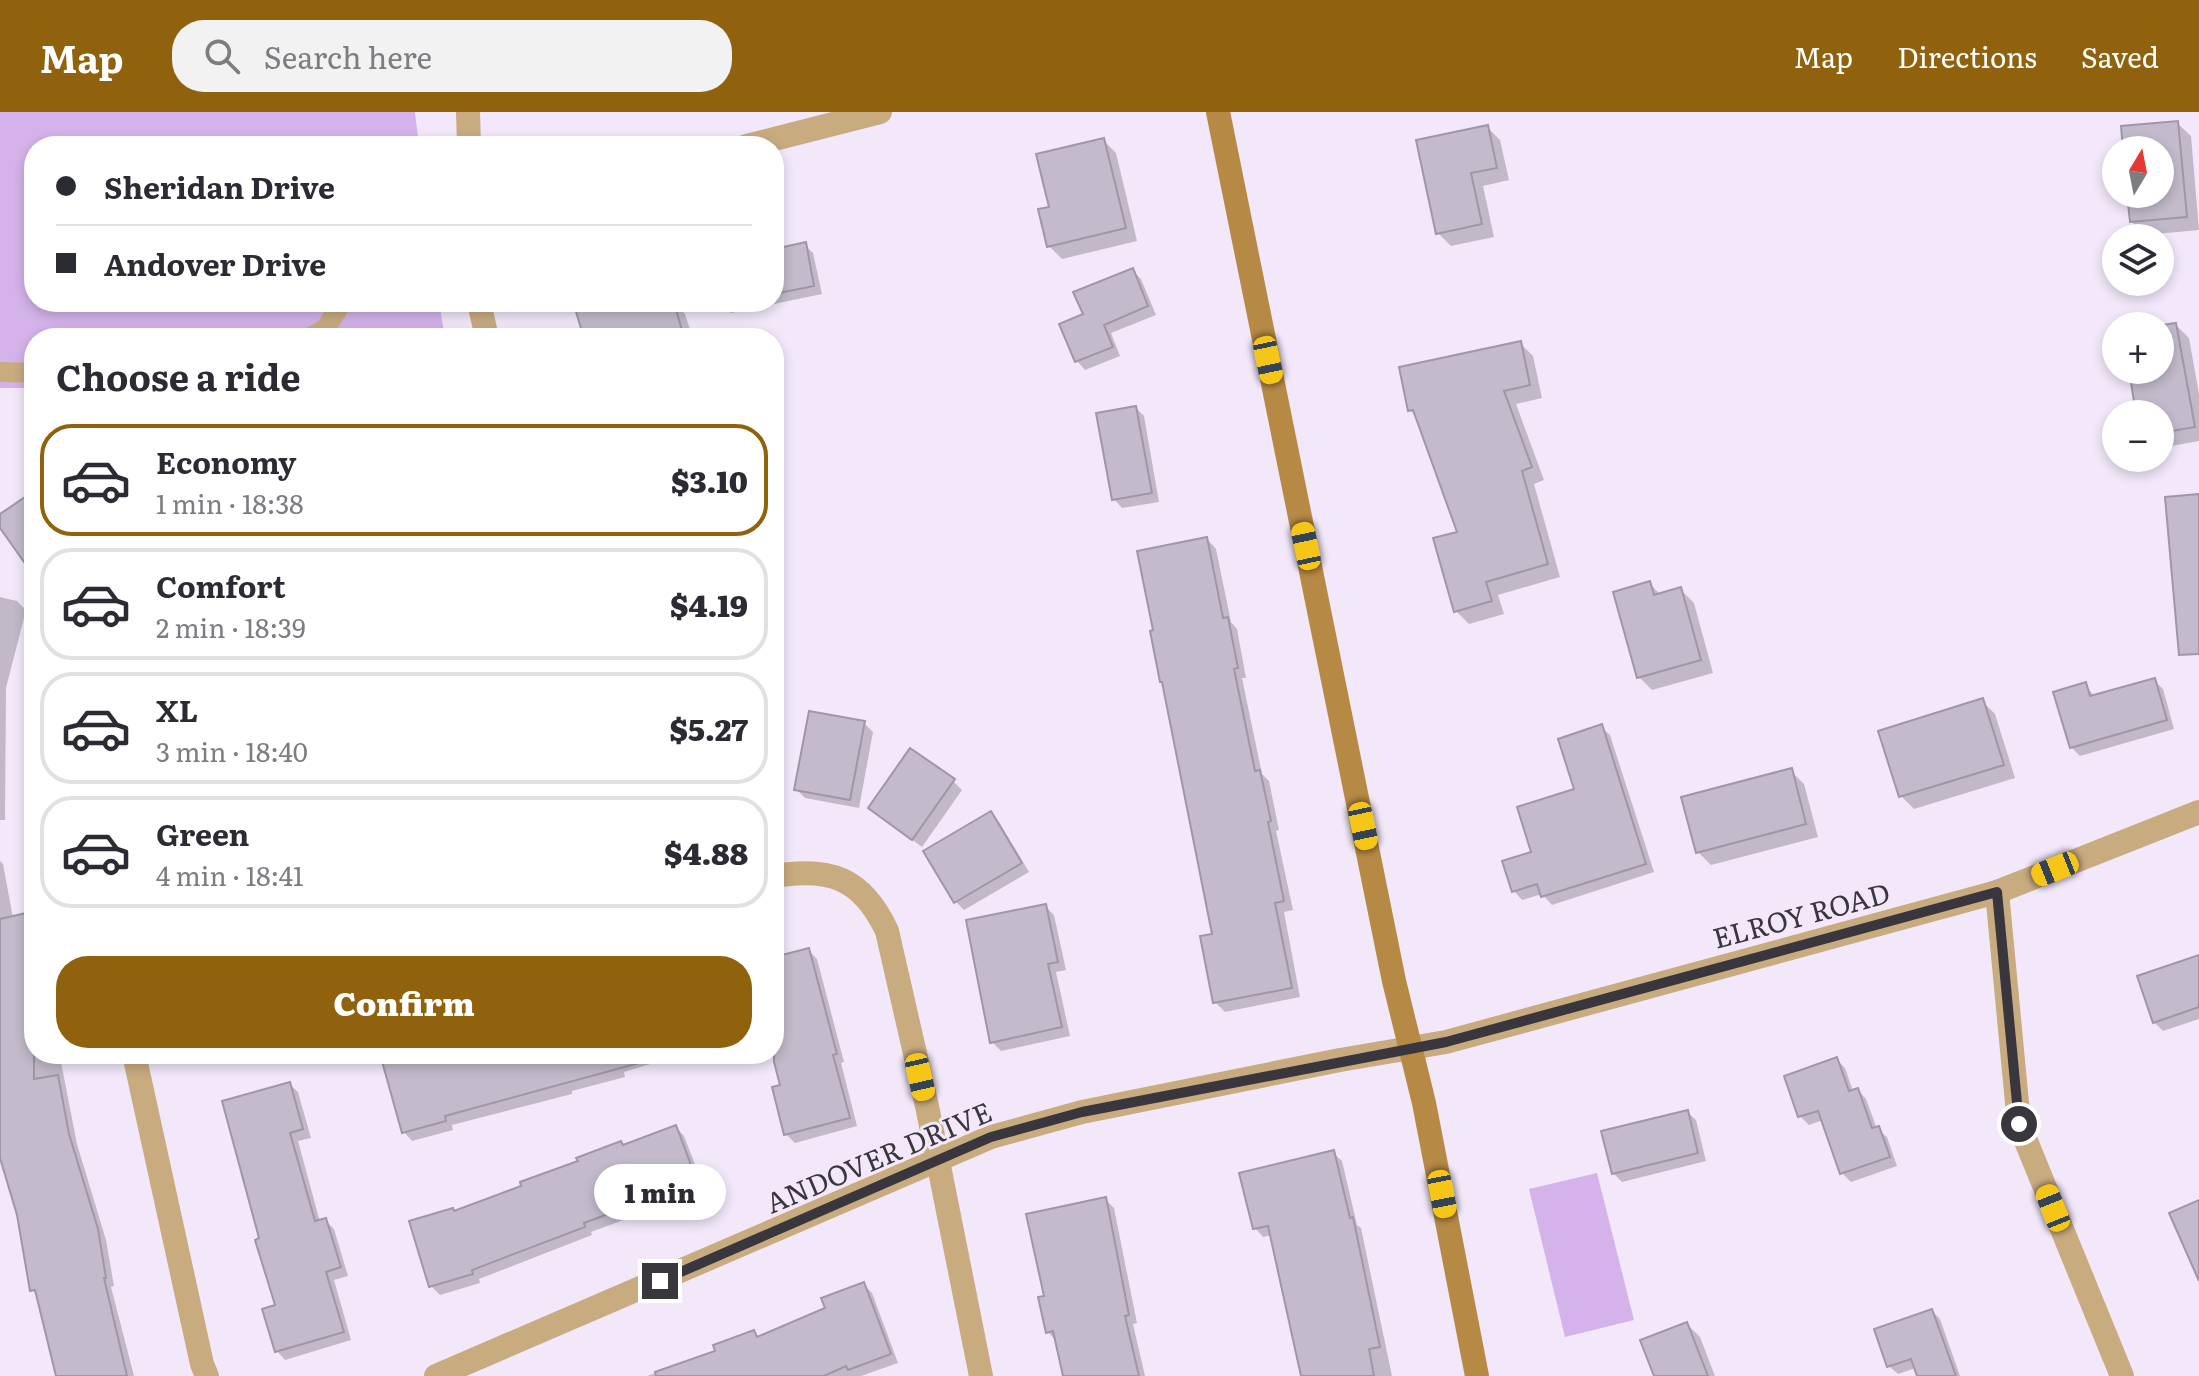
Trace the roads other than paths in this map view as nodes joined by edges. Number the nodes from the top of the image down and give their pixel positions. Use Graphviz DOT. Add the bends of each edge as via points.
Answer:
graph roads {
  1 [pos="468,112"];
  2 [pos="880,112"];
  3 [pos="1218,112"];
  4 [pos="469,136"];
  5 [pos="784,137"];
  6 [pos="0,372"];
  7 [pos="24,373"];
  8 [pos="2199,812"];
  9 [pos="784,875"];
  10 [pos="1997,892"];
  11 [pos="1410,1047"];
  12 [pos="136,1064"];
  13 [pos="938,1162"];
  14 [pos="207,1376"];
  15 [pos="436,1376"];
  16 [pos="981,1376"];
  17 [pos="1477,1376"];
  18 [pos="2122,1376"];
  1 -- 4 [label="street"];
  2 -- 5 [label="street"];
  3 -- 11 [label="street"];
  6 -- 7 [label="lane"];
  8 -- 10 [label="street, ELROY ROAD"];
  9 -- 13 [label="street" via="832,874 876,908 887,931"];
  10 -- 11 [label="street, ELROY ROAD" via="1446,1042"];
  10 -- 18 [label="street" via="2019,1124"];
  11 -- 13 [label="street, ANDOVER DRIVE" via="1082,1112 991,1137"];
  11 -- 17 [label="street"];
  12 -- 14 [label="street"];
  13 -- 15 [label="street, ANDOVER DRIVE"];
  13 -- 16 [label="street"];
}
